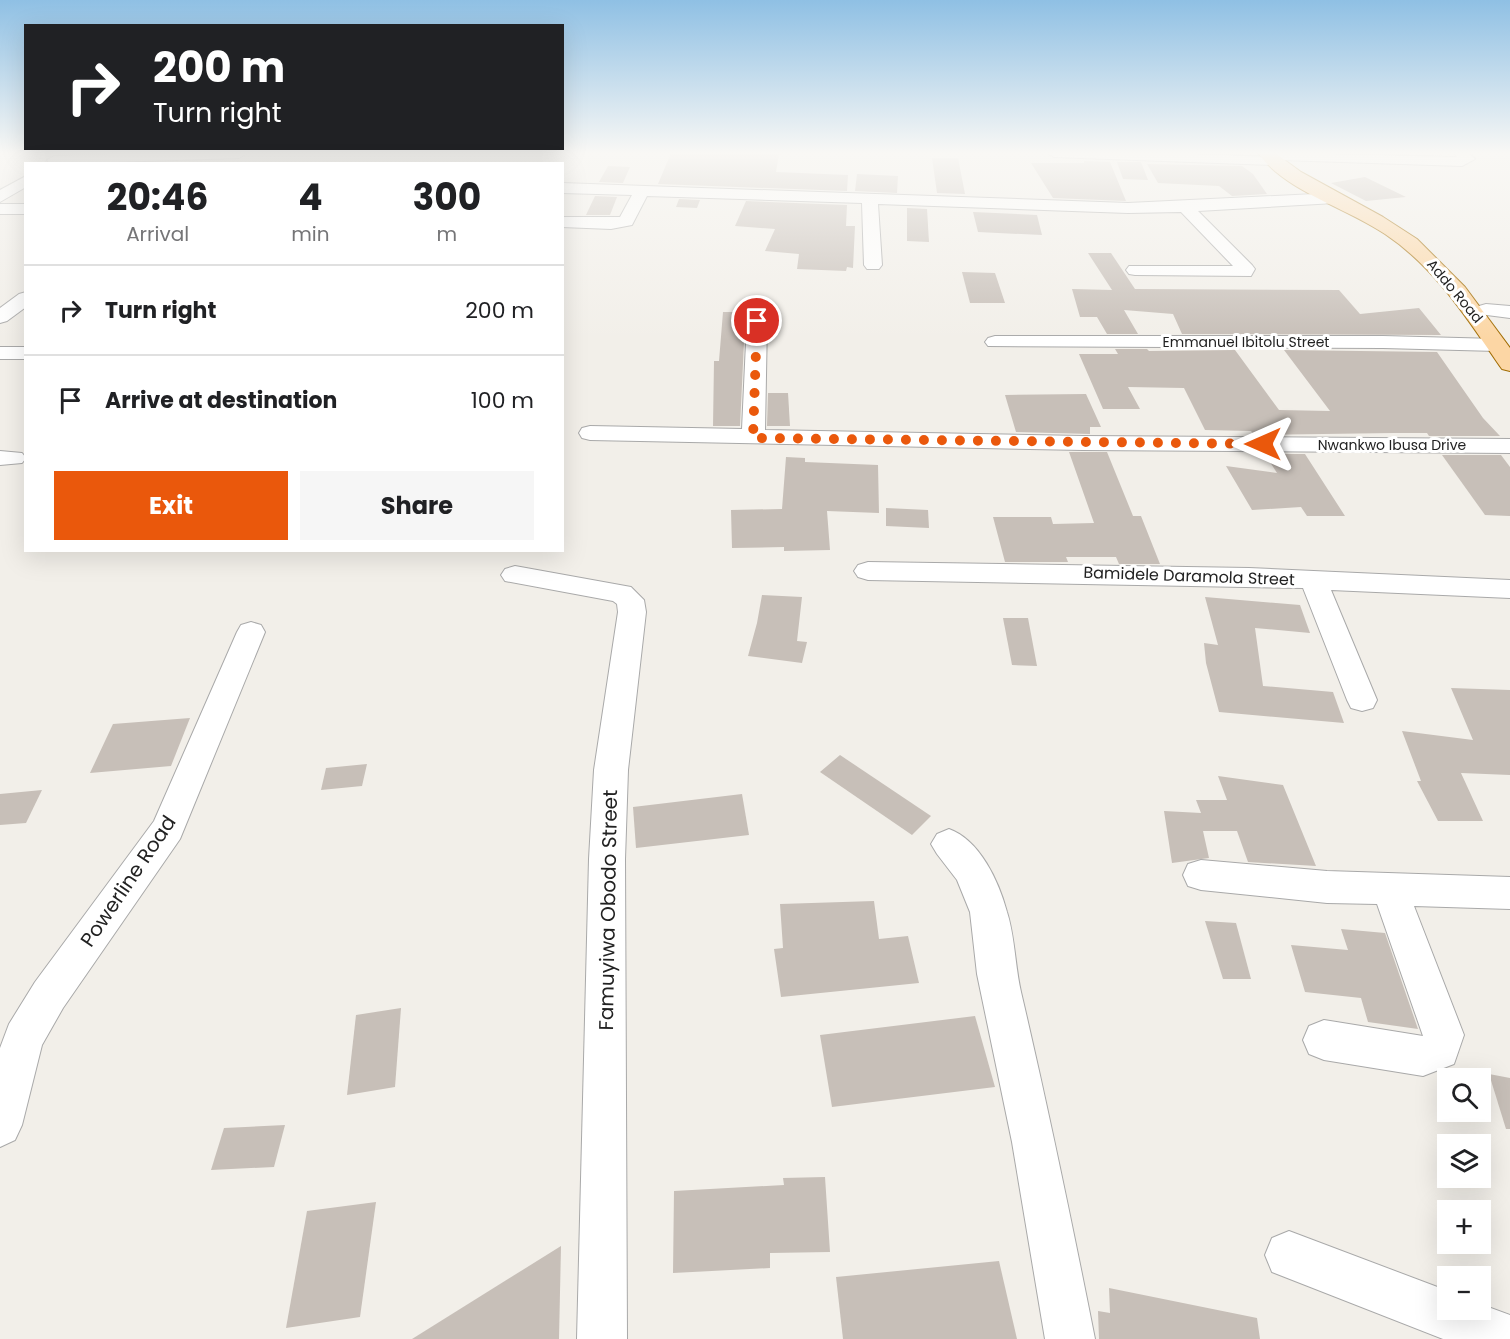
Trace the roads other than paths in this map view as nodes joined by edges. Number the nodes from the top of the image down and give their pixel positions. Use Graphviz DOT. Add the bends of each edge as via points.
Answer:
graph roads {
  1 [pos="629,215"];
  2 [pos="871,215"];
  3 [pos="1193,215"];
  4 [pos="1366,215"];
  5 [pos="1381,215"];
  6 [pos="564,222"];
  7 [pos="873,265"];
  8 [pos="1135,270"];
  9 [pos="24,299"];
  10 [pos="1486,310"];
  11 [pos="1510,312"];
  12 [pos="0,317"];
  13 [pos="757,321"];
  14 [pos="995,342"];
  15 [pos="1503,343"];
  16 [pos="0,353"];
  17 [pos="24,353"];
  18 [pos="1510,364"];
  19 [pos="590,433"];
  20 [pos="753,438"];
  21 [pos="1510,446"];
  22 [pos="867,571"];
  23 [pos="515,575"];
  24 [pos="1313,580"];
  25 [pos="1510,589"];
  26 [pos="251,632"];
  27 [pos="1362,700"];
  28 [pos="949,844"];
  29 [pos="1201,875"];
  30 [pos="1390,891"];
  31 [pos="1510,893"];
  32 [pos="1324,1040"];
  33 [pos="0,1125"];
  34 [pos="1289,1256"];
  35 [pos="602,1339"];
  36 [pos="1070,1339"];
  37 [pos="1507,1339"];
  1 -- 6 [label="street" via="626,221 611,224"];
  2 -- 7 [label="street"];
  3 -- 8 [label="street" via="1245,272"];
  4 -- 15 [label="main road, Addo Road" via="1431,260"];
  5 -- 10 [label="main road, Addo Road" via="1422,238 1456,268"];
  9 -- 12 [label="street"];
  10 -- 11 [label="street"];
  10 -- 15 [label="main road, Addo Road"];
  13 -- 20 [label="street"];
  14 -- 15 [label="street, Emmanuel Ibitolu Street"];
  15 -- 18 [label="main road, Addo Road"];
  16 -- 17 [label="street"];
  19 -- 20 [label="street, Nwankwo Ibusa Drive"];
  20 -- 21 [label="street, Nwankwo Ibusa Drive"];
  22 -- 24 [label="street, Bamidele Daramola Street"];
  23 -- 35 [label="street, Famuyiwa Obodo Street" via="621,593 630,600 632,612 609,814"];
  24 -- 25 [label="street, Bamidele Daramola Street"];
  24 -- 27 [label="street"];
  26 -- 33 [label="street, Powerline Road" via="168,829 49,995 24,1038"];
  28 -- 36 [label="street" via="972,871 989,912 997,974 1034,1142"];
  29 -- 30 [label="street"];
  30 -- 31 [label="street"];
  30 -- 32 [label="street" via="1444,1035 1439,1050 1423,1056"];
  34 -- 37 [label="street"];
}
